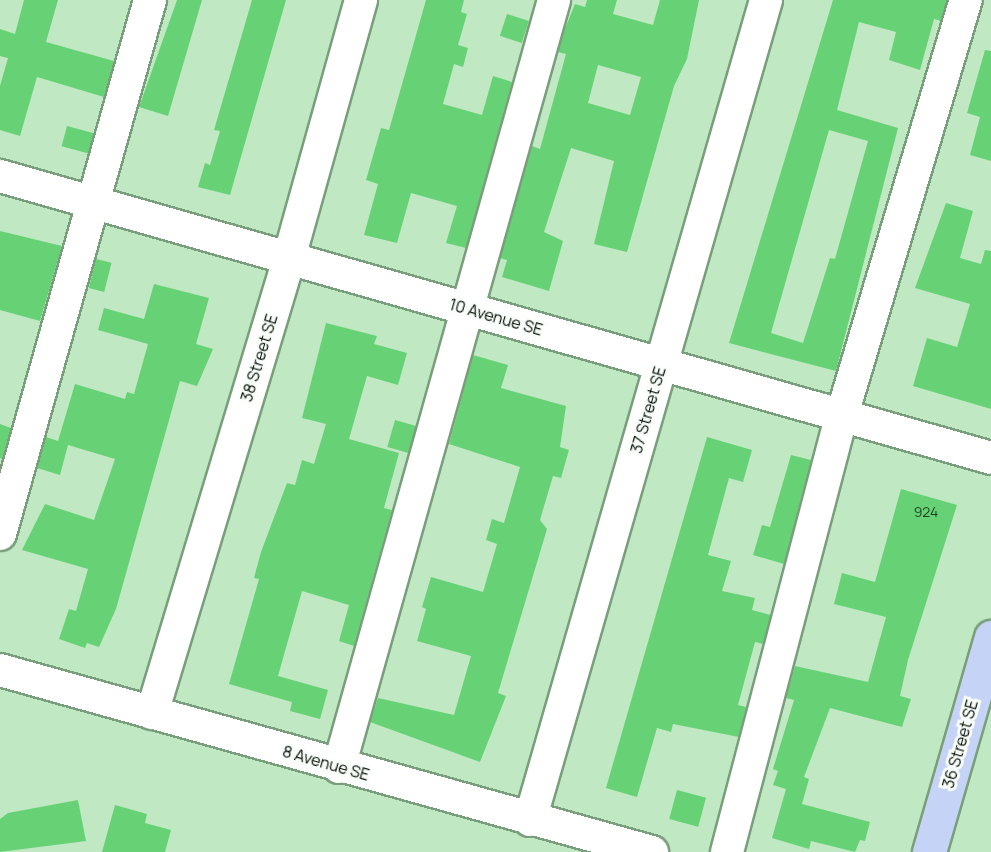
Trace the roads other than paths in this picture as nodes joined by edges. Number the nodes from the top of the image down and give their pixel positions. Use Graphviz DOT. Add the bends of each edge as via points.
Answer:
graph roads {
  1 [pos="150,0"];
  2 [pos="361,0"];
  3 [pos="554,0"];
  4 [pos="766,0"];
  5 [pos="966,0"];
  6 [pos="0,176"];
  7 [pos="92,202"];
  8 [pos="290,258"];
  9 [pos="465,308"];
  10 [pos="661,364"];
  11 [pos="842,415"];
  12 [pos="991,458"];
  13 [pos="0,534"];
  14 [pos="991,637"];
  15 [pos="0,670"];
  16 [pos="152,713"];
  17 [pos="339,767"];
  18 [pos="530,820"];
  19 [pos="652,852"];
  20 [pos="727,852"];
  21 [pos="929,852"];
  1 -- 7 [label="street"];
  2 -- 8 [label="street, 38 Street SE"];
  3 -- 9 [label="street"];
  4 -- 10 [label="street, 37 Street SE"];
  5 -- 11 [label="street"];
  6 -- 7 [label="street, 10 Avenue SE"];
  7 -- 8 [label="street, 10 Avenue SE"];
  7 -- 13 [label="street"];
  8 -- 9 [label="street, 10 Avenue SE"];
  8 -- 16 [label="street, 38 Street SE"];
  9 -- 10 [label="street, 10 Avenue SE"];
  9 -- 17 [label="street"];
  10 -- 11 [label="street, 10 Avenue SE"];
  10 -- 18 [label="street, 37 Street SE"];
  11 -- 12 [label="street, 10 Avenue SE"];
  11 -- 20 [label="street"];
  14 -- 21 [label="main road, 36 Street SE"];
  15 -- 16 [label="street, 8 Avenue SE"];
  16 -- 17 [label="street, 8 Avenue SE"];
  17 -- 18 [label="street, 8 Avenue SE"];
  18 -- 19 [label="street, 8 Avenue SE"];
}
